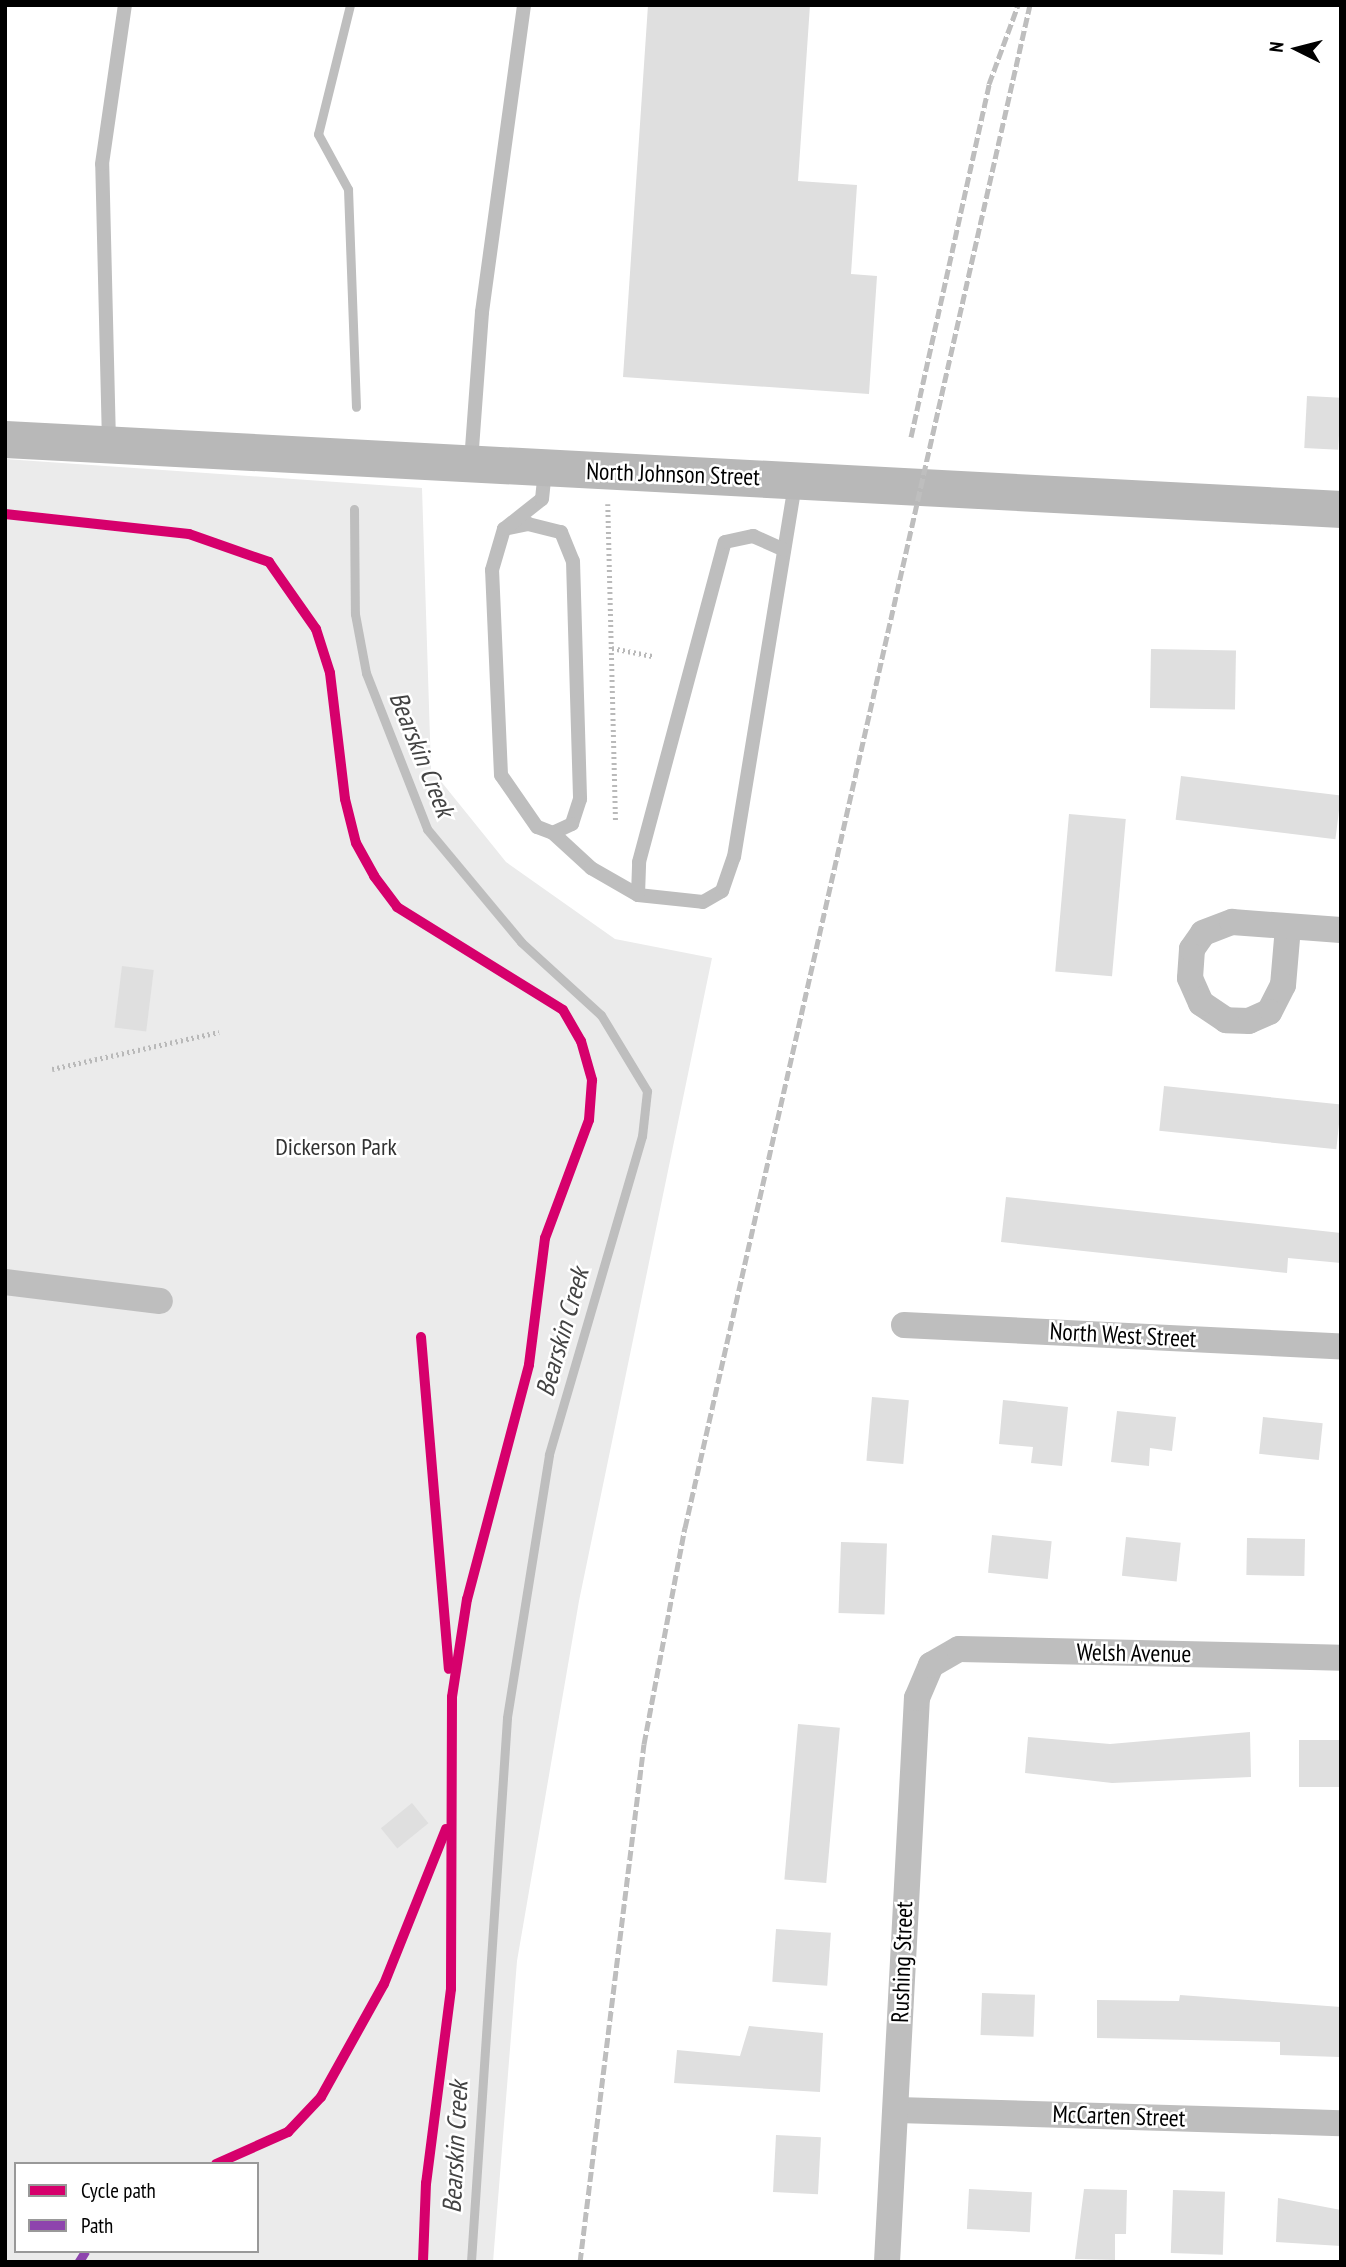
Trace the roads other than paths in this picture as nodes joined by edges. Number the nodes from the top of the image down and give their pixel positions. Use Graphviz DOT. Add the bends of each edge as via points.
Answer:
graph roads {
  1 [pos="125,5"];
  2 [pos="524,5"];
  3 [pos="5,439"];
  4 [pos="109,444"];
  5 [pos="471,463"];
  6 [pos="545,468"];
  7 [pos="796,479"];
  8 [pos="1341,509"];
  9 [pos="504,528"];
  10 [pos="784,550"];
  11 [pos="554,833"];
  12 [pos="638,895"];
  13 [pos="1288,926"];
  14 [pos="1341,930"];
  15 [pos="5,1282"];
  16 [pos="160,1301"];
  17 [pos="904,1325"];
  18 [pos="1341,1346"];
  19 [pos="1341,1658"];
  20 [pos="931,1665"];
  21 [pos="897,2110"];
  22 [pos="1341,2123"];
  23 [pos="887,2262"];
  1 -- 4 [label="lane" via="102,164"];
  2 -- 5 [label="lane" via="482,312"];
  3 -- 4 [label="main road, North Johnson Street"];
  4 -- 5 [label="main road, North Johnson Street"];
  5 -- 6 [label="main road, North Johnson Street"];
  6 -- 7 [label="main road, North Johnson Street"];
  6 -- 9 [label="lane" via="542,499"];
  7 -- 8 [label="main road, North Johnson Street"];
  7 -- 10 [label="lane"];
  9 -- 11 [label="lane" via="492,570 501,775 537,827"];
  9 -- 11 [label="lane" via="528,524 561,532 573,561 580,799 572,824"];
  10 -- 12 [label="lane" via="753,536 725,542 639,862"];
  10 -- 12 [label="lane" via="734,857 722,891 703,902"];
  11 -- 12 [label="lane" via="591,868"];
  13 -- 14 [label="street"];
  15 -- 16 [label="street"];
  17 -- 18 [label="street, North West Street"];
  19 -- 20 [label="street, Welsh Avenue" via="958,1649"];
  20 -- 21 [label="street, Rushing Street" via="917,1698"];
  21 -- 22 [label="street, McCarten Street"];
  21 -- 23 [label="street, Rushing Street"];
}
